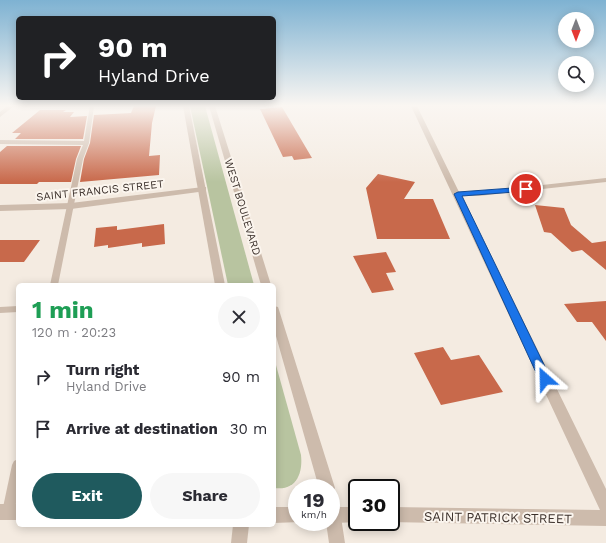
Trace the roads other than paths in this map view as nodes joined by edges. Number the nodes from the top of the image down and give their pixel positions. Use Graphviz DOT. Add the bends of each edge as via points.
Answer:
graph roads {
  1 [pos="88,131"];
  2 [pos="191,131"];
  3 [pos="220,131"];
  4 [pos="427,131"];
  5 [pos="0,142"];
  6 [pos="86,143"];
  7 [pos="606,180"];
  8 [pos="203,189"];
  9 [pos="458,194"];
  10 [pos="70,206"];
  11 [pos="0,208"];
  12 [pos="54,283"];
  13 [pos="220,283"];
  14 [pos="265,283"];
  15 [pos="16,309"];
  16 [pos="0,310"];
  17 [pos="276,317"];
  18 [pos="16,475"];
  19 [pos="324,479"];
  20 [pos="606,506"];
  21 [pos="9,512"];
  22 [pos="276,514"];
  23 [pos="288,514"];
  24 [pos="400,515"];
  25 [pos="606,518"];
  26 [pos="241,527"];
  27 [pos="335,531"];
  28 [pos="239,543"];
  29 [pos="337,543"];
  1 -- 6 [label="lane"];
  2 -- 8 [label="street"];
  3 -- 14 [label="street, WEST BOULEVARD"];
  4 -- 9 [label="street"];
  5 -- 6 [label="lane"];
  6 -- 10 [label="lane"];
  7 -- 9 [label="street"];
  8 -- 10 [label="street, SAINT FRANCIS STREET"];
  8 -- 13 [label="street"];
  9 -- 20 [label="street"];
  10 -- 11 [label="street, SAINT FRANCIS STREET"];
  10 -- 12 [label="lane"];
  15 -- 16 [label="lane"];
  17 -- 19 [label="street"];
  18 -- 21 [label="lane"];
  22 -- 23 [label="street"];
  24 -- 25 [label="street, SAINT PATRICK STREET"];
  26 -- 28 [label="street"];
  27 -- 29 [label="street"];
}
